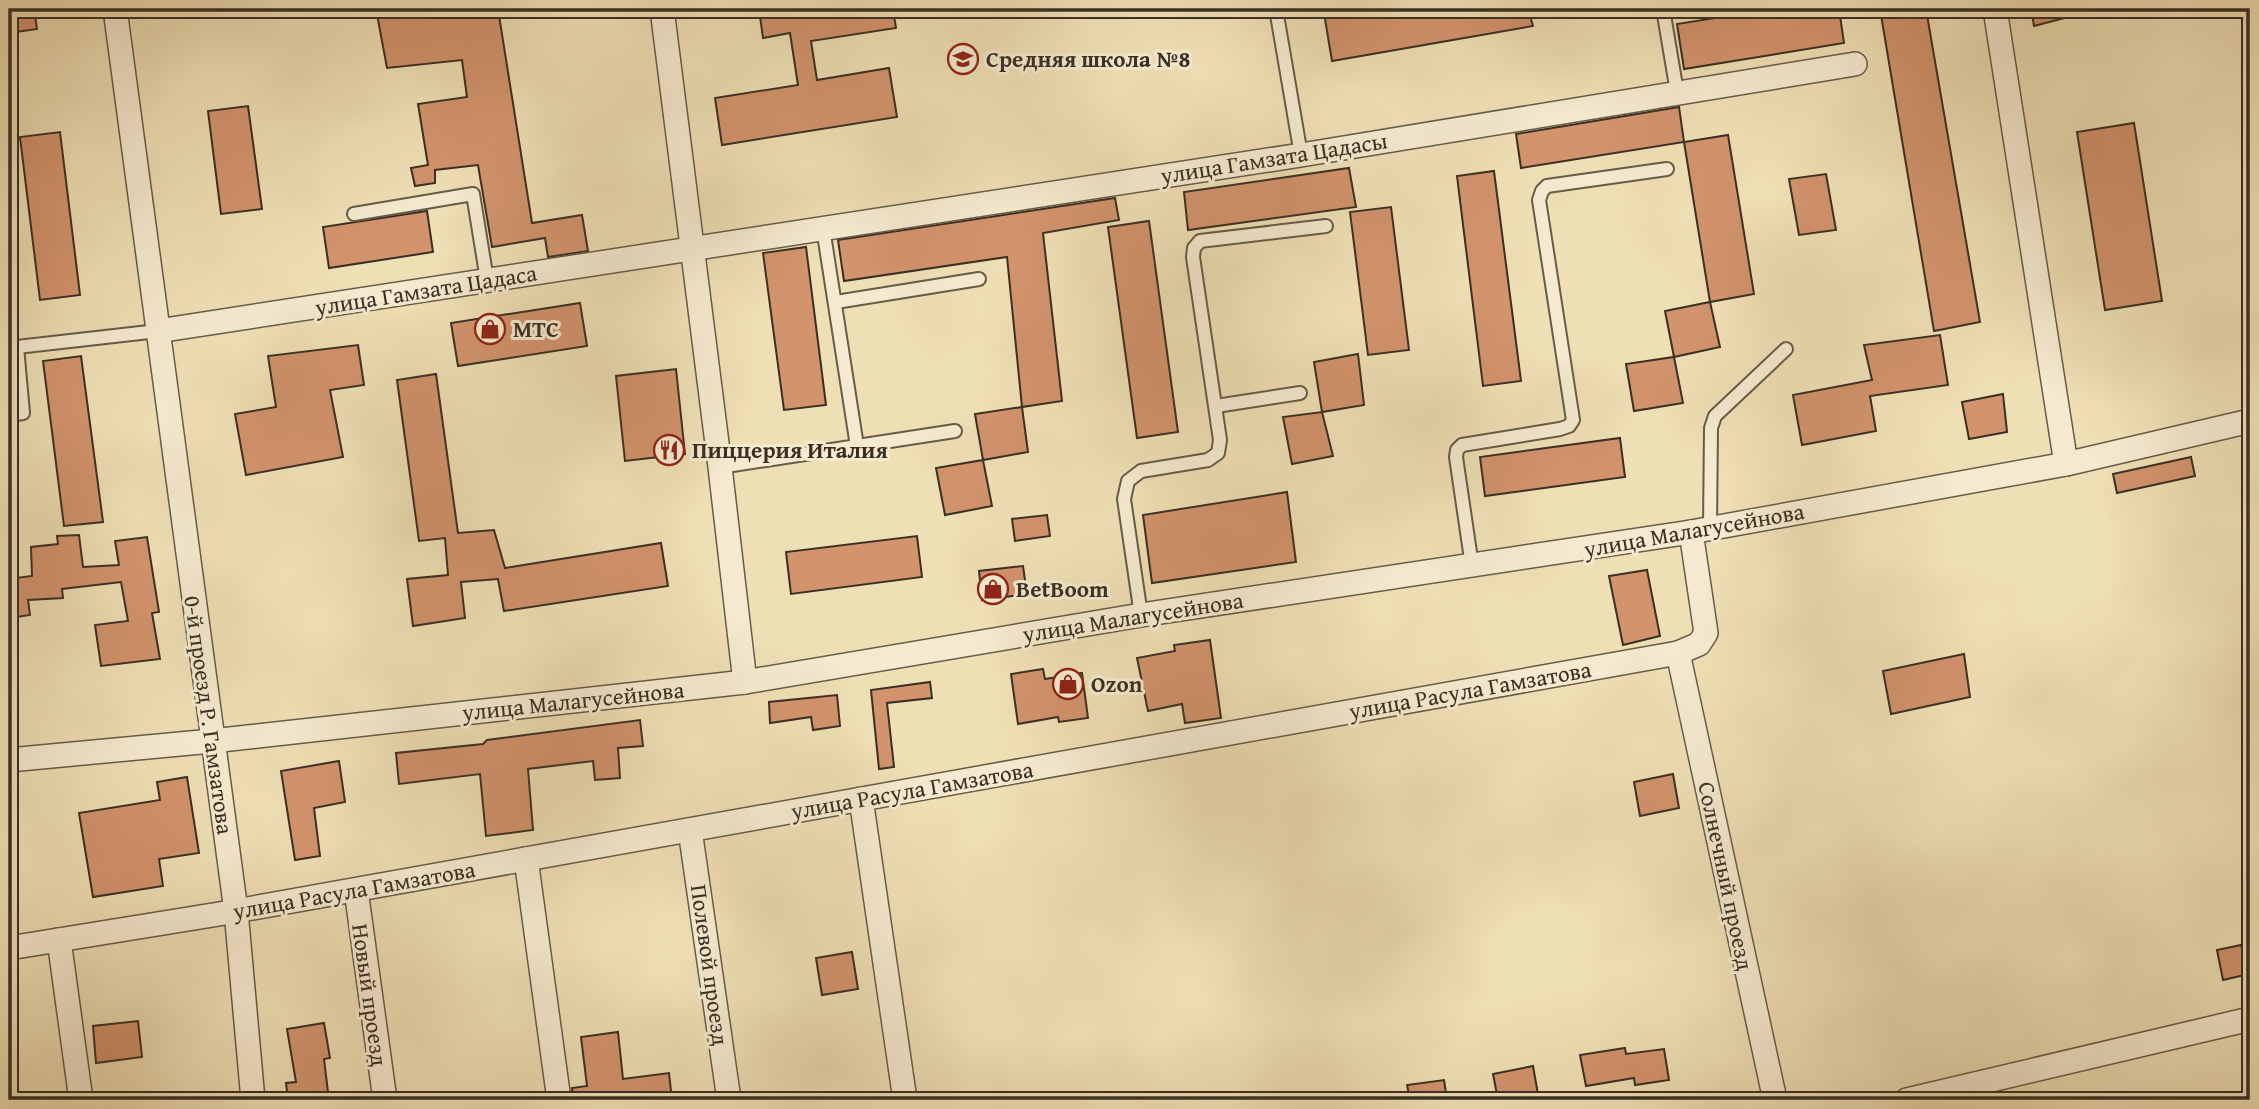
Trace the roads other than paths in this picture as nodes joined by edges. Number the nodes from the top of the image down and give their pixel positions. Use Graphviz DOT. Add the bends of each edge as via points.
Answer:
graph roads {
  1 [pos="115,9"];
  2 [pos="662,9"];
  3 [pos="1276,9"];
  4 [pos="1663,9"];
  5 [pos="1995,9"];
  6 [pos="1855,64"];
  7 [pos="1677,92"];
  8 [pos="1301,155"];
  9 [pos="1667,169"];
  10 [pos="354,214"];
  11 [pos="1326,226"];
  12 [pos="824,228"];
  13 [pos="693,248"];
  14 [pos="979,279"];
  15 [pos="487,280"];
  16 [pos="836,302"];
  17 [pos="158,331"];
  18 [pos="1786,349"];
  19 [pos="1300,393"];
  20 [pos="1216,405"];
  21 [pos="9,415"];
  22 [pos="2250,421"];
  23 [pos="955,431"];
  24 [pos="858,446"];
  25 [pos="2066,464"];
  26 [pos="720,467"];
  27 [pos="1701,530"];
  28 [pos="1472,566"];
  29 [pos="1141,615"];
  30 [pos="1678,653"];
  31 [pos="745,682"];
  32 [pos="212,741"];
  33 [pos="9,760"];
  34 [pos="861,799"];
  35 [pos="690,830"];
  36 [pos="526,859"];
  37 [pos="356,890"];
  38 [pos="236,911"];
  39 [pos="59,940"];
  40 [pos="9,948"];
  41 [pos="2250,1019"];
  42 [pos="81,1100"];
  43 [pos="253,1100"];
  44 [pos="384,1100"];
  45 [pos="559,1100"];
  46 [pos="729,1100"];
  47 [pos="905,1100"];
  48 [pos="1775,1100"];
  49 [pos="1908,1100"];
  1 -- 17 [label="street, 0-й проезд Р. Гамзатова"];
  2 -- 13 [label="street"];
  3 -- 8 [label="lane"];
  4 -- 7 [label="lane"];
  5 -- 25 [label="street"];
  6 -- 7 [label="street, улица Гамзата Цадасы"];
  7 -- 8 [label="street, улица Гамзата Цадасы"];
  8 -- 12 [label="street, улица Гамзата Цадасы"];
  9 -- 28 [label="lane" via="1547,186 1542,191 1539,200 1573,420 1560,429 1462,444 1457,450"];
  10 -- 15 [label="lane" via="473,194"];
  11 -- 20 [label="lane" via="1200,241 1194,248"];
  12 -- 13 [label="street, улица Гамзата Цадасы"];
  12 -- 16 [label="lane"];
  13 -- 15 [label="street, улица Гамзата Цадаса"];
  13 -- 26 [label="street"];
  14 -- 16 [label="lane"];
  15 -- 17 [label="street, улица Гамзата Цадаса"];
  16 -- 24 [label="lane"];
  17 -- 21 [label="lane" via="17,347 23,413"];
  17 -- 32 [label="street, 0-й проезд Р. Гамзатова"];
  18 -- 27 [label="lane" via="1715,416"];
  19 -- 20 [label="lane"];
  20 -- 29 [label="lane" via="1218,453 1208,460 1141,471 1128,481 1124,499"];
  22 -- 25 [label="street, улица Малагусейнова"];
  23 -- 24 [label="lane"];
  24 -- 26 [label="lane"];
  25 -- 27 [label="street, улица Малагусейнова"];
  26 -- 31 [label="street"];
  27 -- 28 [label="street, улица Малагусейнова"];
  27 -- 30 [label="street, улица Расула Гамзатова" via="1706,633 1699,645"];
  28 -- 29 [label="street, улица Малагусейнова"];
  29 -- 31 [label="street, улица Малагусейнова"];
  30 -- 34 [label="street, улица Расула Гамзатова"];
  30 -- 48 [label="street, Солнечный проезд"];
  31 -- 32 [label="street, улица Малагусейнова"];
  32 -- 33 [label="street, улица Малагусейнова"];
  32 -- 38 [label="street, 0-й проезд Р. Гамзатова"];
  34 -- 35 [label="street, улица Расула Гамзатова"];
  34 -- 47 [label="street"];
  35 -- 36 [label="street, улица Расула Гамзатова"];
  35 -- 46 [label="street, Полевой проезд"];
  36 -- 37 [label="street, улица Расула Гамзатова"];
  36 -- 45 [label="street"];
  37 -- 38 [label="street, улица Расула Гамзатова"];
  37 -- 44 [label="street, Новый проезд"];
  38 -- 39 [label="street, улица Расула Гамзатова"];
  38 -- 43 [label="street, 0-й проезд Р. Гамзатова"];
  39 -- 40 [label="street, улица Расула Гамзатова"];
  39 -- 42 [label="street"];
  41 -- 49 [label="street"];
}
